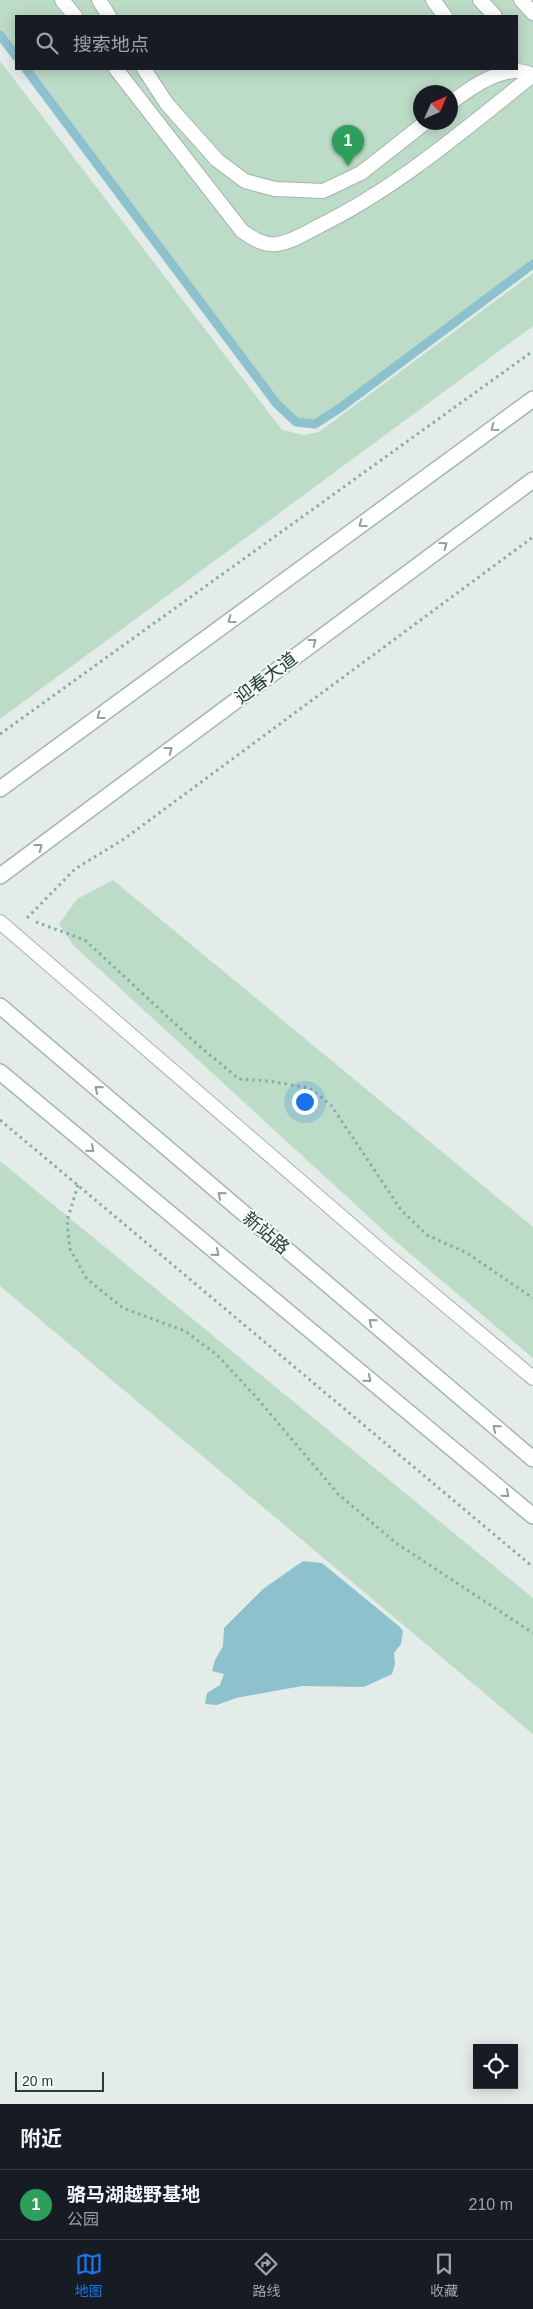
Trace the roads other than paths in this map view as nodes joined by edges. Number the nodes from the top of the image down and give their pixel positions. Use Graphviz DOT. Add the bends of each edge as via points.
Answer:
graph roads {
  1 [pos="62,0"];
  2 [pos="99,0"];
  3 [pos="433,0"];
  4 [pos="480,0"];
  5 [pos="521,0"];
  6 [pos="533,13"];
  7 [pos="74,15"];
  8 [pos="108,15"];
  9 [pos="444,15"];
  10 [pos="494,15"];
  11 [pos="117,70"];
  12 [pos="145,70"];
  13 [pos="515,70"];
  14 [pos="490,73"];
  15 [pos="533,75"];
  16 [pos="458,98"];
  17 [pos="416,130"];
  18 [pos="533,399"];
  19 [pos="533,480"];
  20 [pos="0,789"];
  21 [pos="0,876"];
  22 [pos="0,922"];
  23 [pos="0,1006"];
  24 [pos="0,1072"];
  25 [pos="0,1083"];
  26 [pos="45,1110"];
  27 [pos="533,1378"];
  28 [pos="533,1459"];
  29 [pos="533,1516"];
  1 -- 7 [label="lane"];
  2 -- 8 [label="lane"];
  3 -- 9 [label="lane"];
  4 -- 10 [label="lane"];
  5 -- 6 [label="lane"];
  11 -- 15 [label="lane" via="242,231 257,242 276,244 301,235 368,198 443,146"];
  12 -- 17 [label="lane" via="167,104 217,160 245,181 275,189 323,191 361,173"];
  13 -- 14 [label="lane"];
  13 -- 15 [label="lane"];
  14 -- 16 [label="lane"];
  18 -- 20 [label="street, one-way"];
  21 -- 19 [label="street, 迎春大道, one-way"];
  22 -- 27 [label="lane" via="380,1251"];
  28 -- 23 [label="street, 新站路, one-way"];
  24 -- 26 [label="street"];
  25 -- 26 [label="street"];
  26 -- 29 [label="street, one-way"];
}
